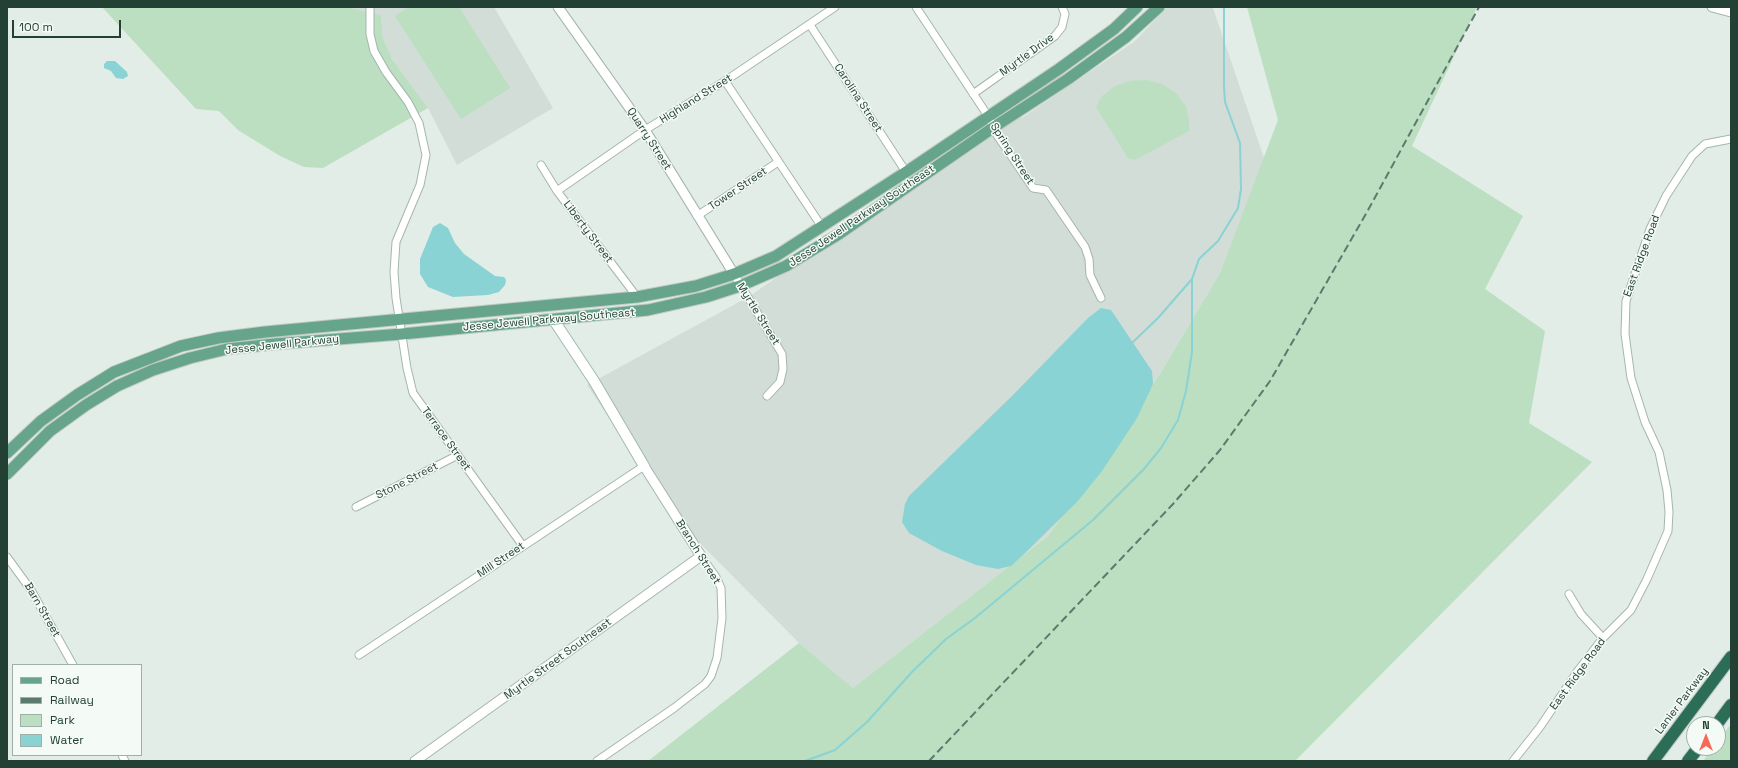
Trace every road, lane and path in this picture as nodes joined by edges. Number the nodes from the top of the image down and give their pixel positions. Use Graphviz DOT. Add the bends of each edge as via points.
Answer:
graph roads {
  1 [pos="370,7"];
  2 [pos="558,7"];
  3 [pos="835,7"];
  4 [pos="916,7"];
  5 [pos="1062,7"];
  6 [pos="1137,7"];
  7 [pos="1159,7"];
  8 [pos="1712,7"];
  9 [pos="1731,12"];
  10 [pos="810,25"];
  11 [pos="725,80"];
  12 [pos="973,94"];
  13 [pos="988,116"];
  14 [pos="994,126"];
  15 [pos="645,130"];
  16 [pos="1731,138"];
  17 [pos="778,162"];
  18 [pos="541,165"];
  19 [pos="906,172"];
  20 [pos="557,191"];
  21 [pos="697,216"];
  22 [pos="822,227"];
  23 [pos="734,274"];
  24 [pos="740,286"];
  25 [pos="637,297"];
  26 [pos="1101,298"];
  27 [pos="553,319"];
  28 [pos="400,320"];
  29 [pos="402,334"];
  30 [pos="768,396"];
  31 [pos="7,453"];
  32 [pos="458,455"];
  33 [pos="644,466"];
  34 [pos="7,474"];
  35 [pos="356,507"];
  36 [pos="523,546"];
  37 [pos="701,556"];
  38 [pos="7,557"];
  39 [pos="1569,594"];
  40 [pos="1603,638"];
  41 [pos="359,655"];
  42 [pos="1731,657"];
  43 [pos="72,664"];
  44 [pos="1731,705"];
  45 [pos="1723,716"];
  46 [pos="414,761"];
  47 [pos="597,761"];
  48 [pos="1513,761"];
  49 [pos="1653,761"];
  1 -- 28 [label="street, Terrace Street" via="370,34 374,51 419,123 426,155 420,186 396,242 394,272"];
  2 -- 15 [label="street, Quarry Street"];
  3 -- 10 [label="street, Highland Street"];
  4 -- 12 [label="street, Spring Street"];
  5 -- 12 [label="street, Myrtle Drive" via="1065,14 1062,27 1055,36"];
  6 -- 13 [label="main road, Jesse Jewell Parkway Southeast" via="1114,30"];
  7 -- 14 [label="main road, Jesse Jewell Parkway Southeast" via="1126,37 1068,79"];
  8 -- 9 [label="street"];
  10 -- 11 [label="street, Highland Street"];
  10 -- 19 [label="street, Carolina Street"];
  11 -- 15 [label="street, Highland Street"];
  11 -- 17 [label="street, Tower Street"];
  12 -- 13 [label="street, Spring Street"];
  13 -- 14 [label="street, Spring Street"];
  13 -- 19 [label="main road, Jesse Jewell Parkway Southeast"];
  14 -- 24 [label="main road, Jesse Jewell Parkway Southeast" via="839,234 786,266"];
  14 -- 26 [label="street, Spring Street" via="997,135 1033,188 1046,190 1085,247 1090,275"];
  15 -- 20 [label="street, Highland Street"];
  15 -- 21 [label="street, Quarry Street"];
  16 -- 40 [label="street, East Ridge Road" via="1705,144 1692,156 1666,196 1650,229 1626,301 1625,334 1632,378 1645,422 1659,452 1667,490 1668,531 1631,610"];
  17 -- 21 [label="street, Tower Street"];
  17 -- 22 [label="street, Tower Street"];
  18 -- 20 [label="street, Liberty Street"];
  19 -- 22 [label="main road, Jesse Jewell Parkway Southeast"];
  20 -- 25 [label="street, Liberty Street"];
  21 -- 23 [label="street, Quarry Street"];
  22 -- 23 [label="main road, Jesse Jewell Parkway Southeast" via="776,256"];
  23 -- 24 [label="street, Myrtle Street"];
  23 -- 25 [label="main road, Jesse Jewell Parkway Southeast" via="696,286"];
  24 -- 27 [label="main road, Jesse Jewell Parkway Southeast" via="706,297 648,310"];
  24 -- 30 [label="street, Myrtle Street" via="782,354 783,369 780,382"];
  25 -- 28 [label="main road, Jesse Jewell Parkway Southeast"];
  27 -- 29 [label="main road, Jesse Jewell Parkway Southeast"];
  27 -- 33 [label="main road, Branch Street" via="594,381"];
  28 -- 29 [label="street, Terrace Street"];
  28 -- 31 [label="main road, Jesse Jewell Parkway" via="260,333 181,346 114,372 41,422"];
  29 -- 32 [label="street, Terrace Street" via="413,393"];
  29 -- 34 [label="main road, Jesse Jewell Parkway" via="227,349 154,370 117,386 86,405 50,431"];
  32 -- 35 [label="street, Stone Street"];
  32 -- 36 [label="street, Terrace Street"];
  33 -- 36 [label="street, Mill Street"];
  33 -- 37 [label="street, Branch Street"];
  36 -- 41 [label="street, Mill Street"];
  37 -- 46 [label="street, Myrtle Street Southeast"];
  37 -- 47 [label="street, Branch Street" via="721,588 722,618 717,658 711,676 705,684 674,708"];
  38 -- 43 [label="street, Barn Street" via="31,590"];
  39 -- 40 [label="street" via="1581,614"];
  40 -- 48 [label="street, East Ridge Road"];
  42 -- 49 [label="highway, Lanier Parkway"];
  44 -- 45 [label="highway"];
}
